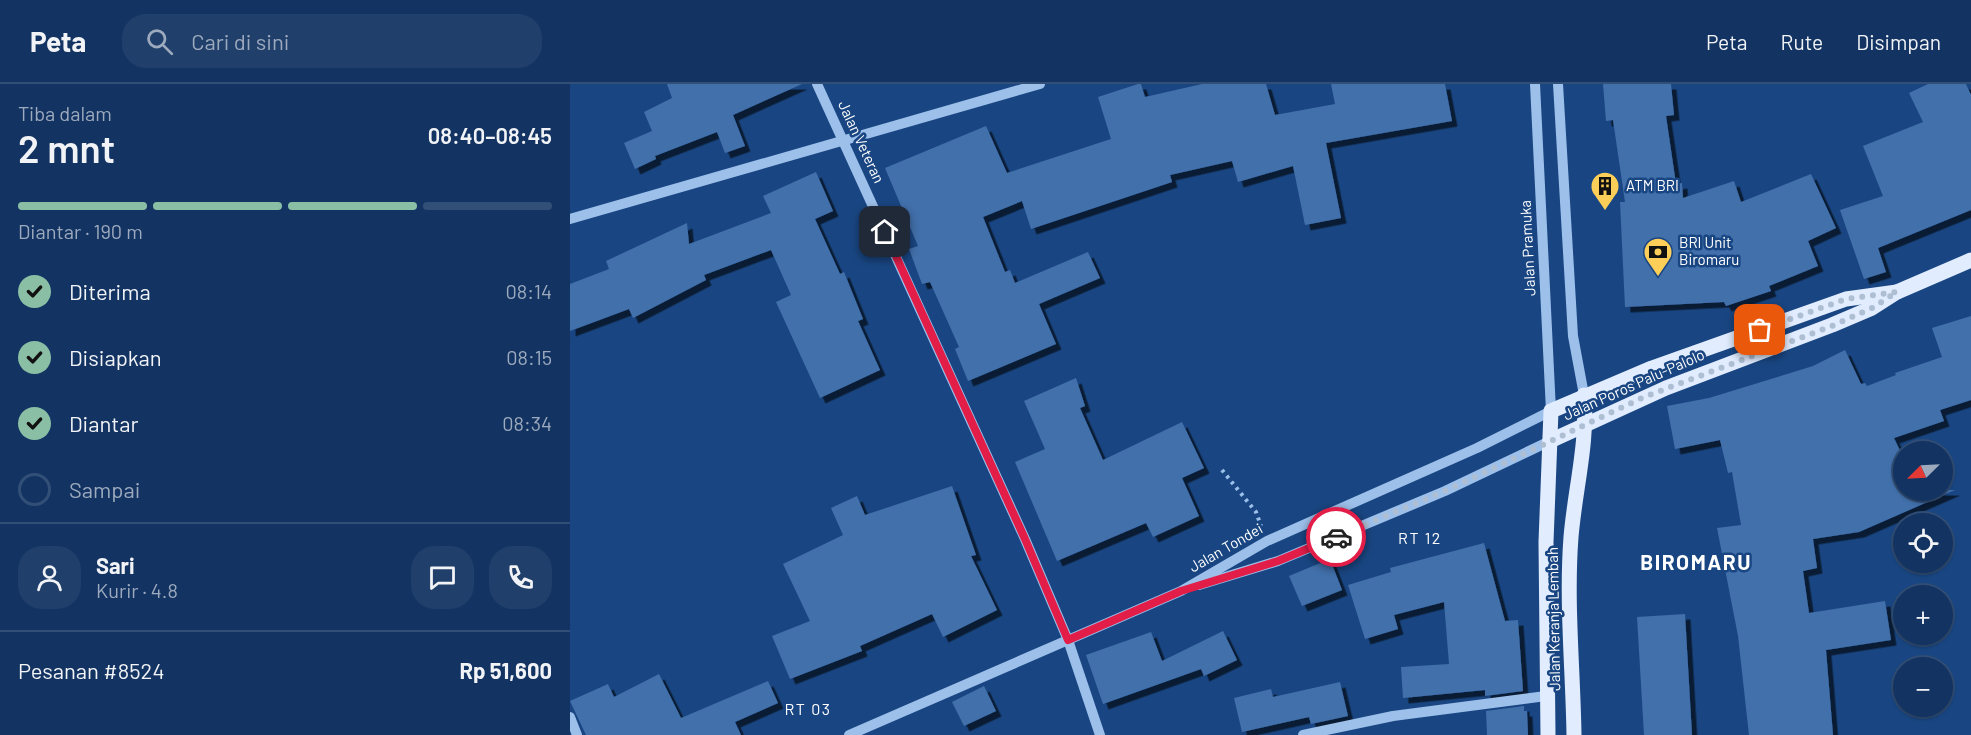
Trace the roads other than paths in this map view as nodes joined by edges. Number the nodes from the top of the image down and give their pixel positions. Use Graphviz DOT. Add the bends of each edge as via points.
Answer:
graph roads {
  1 [pos="818,84"];
  2 [pos="1040,84"];
  3 [pos="1535,84"];
  4 [pos="1558,84"];
  5 [pos="844,140"];
  6 [pos="570,219"];
  7 [pos="1971,260"];
  8 [pos="1897,292"];
  9 [pos="1584,395"];
  10 [pos="1551,411"];
  11 [pos="1586,424"];
  12 [pos="1550,441"];
  13 [pos="1181,591"];
  14 [pos="1068,640"];
  15 [pos="1546,696"];
  16 [pos="570,717"];
  17 [pos="577,735"];
  18 [pos="849,735"];
  19 [pos="1100,735"];
  20 [pos="1303,735"];
  21 [pos="1548,735"];
  22 [pos="1574,735"];
  1 -- 5 [label="street, Jalan Veteran"];
  2 -- 5 [label="street"];
  3 -- 10 [label="street, Jalan Pramuka"];
  4 -- 9 [label="street" via="1573,336"];
  5 -- 6 [label="street"];
  5 -- 14 [label="street, Jalan Veteran"];
  7 -- 8 [label="main road, Jalan Poros Palu-Palolo"];
  8 -- 9 [label="main road, Jalan Poros Palu-Palolo" via="1846,299"];
  8 -- 11 [label="main road, Jalan Poros Palu-Palolo" via="1832,326 1666,388"];
  9 -- 10 [label="main road, Jalan Poros Palu-Palolo"];
  9 -- 11 [label="main road, Jalan Keranja Lembah"];
  10 -- 12 [label="main road"];
  10 -- 13 [label="street, Jalan Tondei" via="1267,541"];
  11 -- 12 [label="main road, Jalan Poros Palu-Palolo"];
  11 -- 22 [label="main road, Jalan Keranja Lembah" via="1571,536 1569,583"];
  12 -- 13 [label="street" via="1445,491 1278,561"];
  12 -- 15 [label="main road"];
  13 -- 14 [label="street, Jalan Tondei"];
  14 -- 18 [label="street, Jalan Tondei"];
  14 -- 19 [label="street, Jalan Veteran"];
  15 -- 20 [label="street" via="1392,716"];
  15 -- 21 [label="main road"];
  16 -- 17 [label="street"];
}
